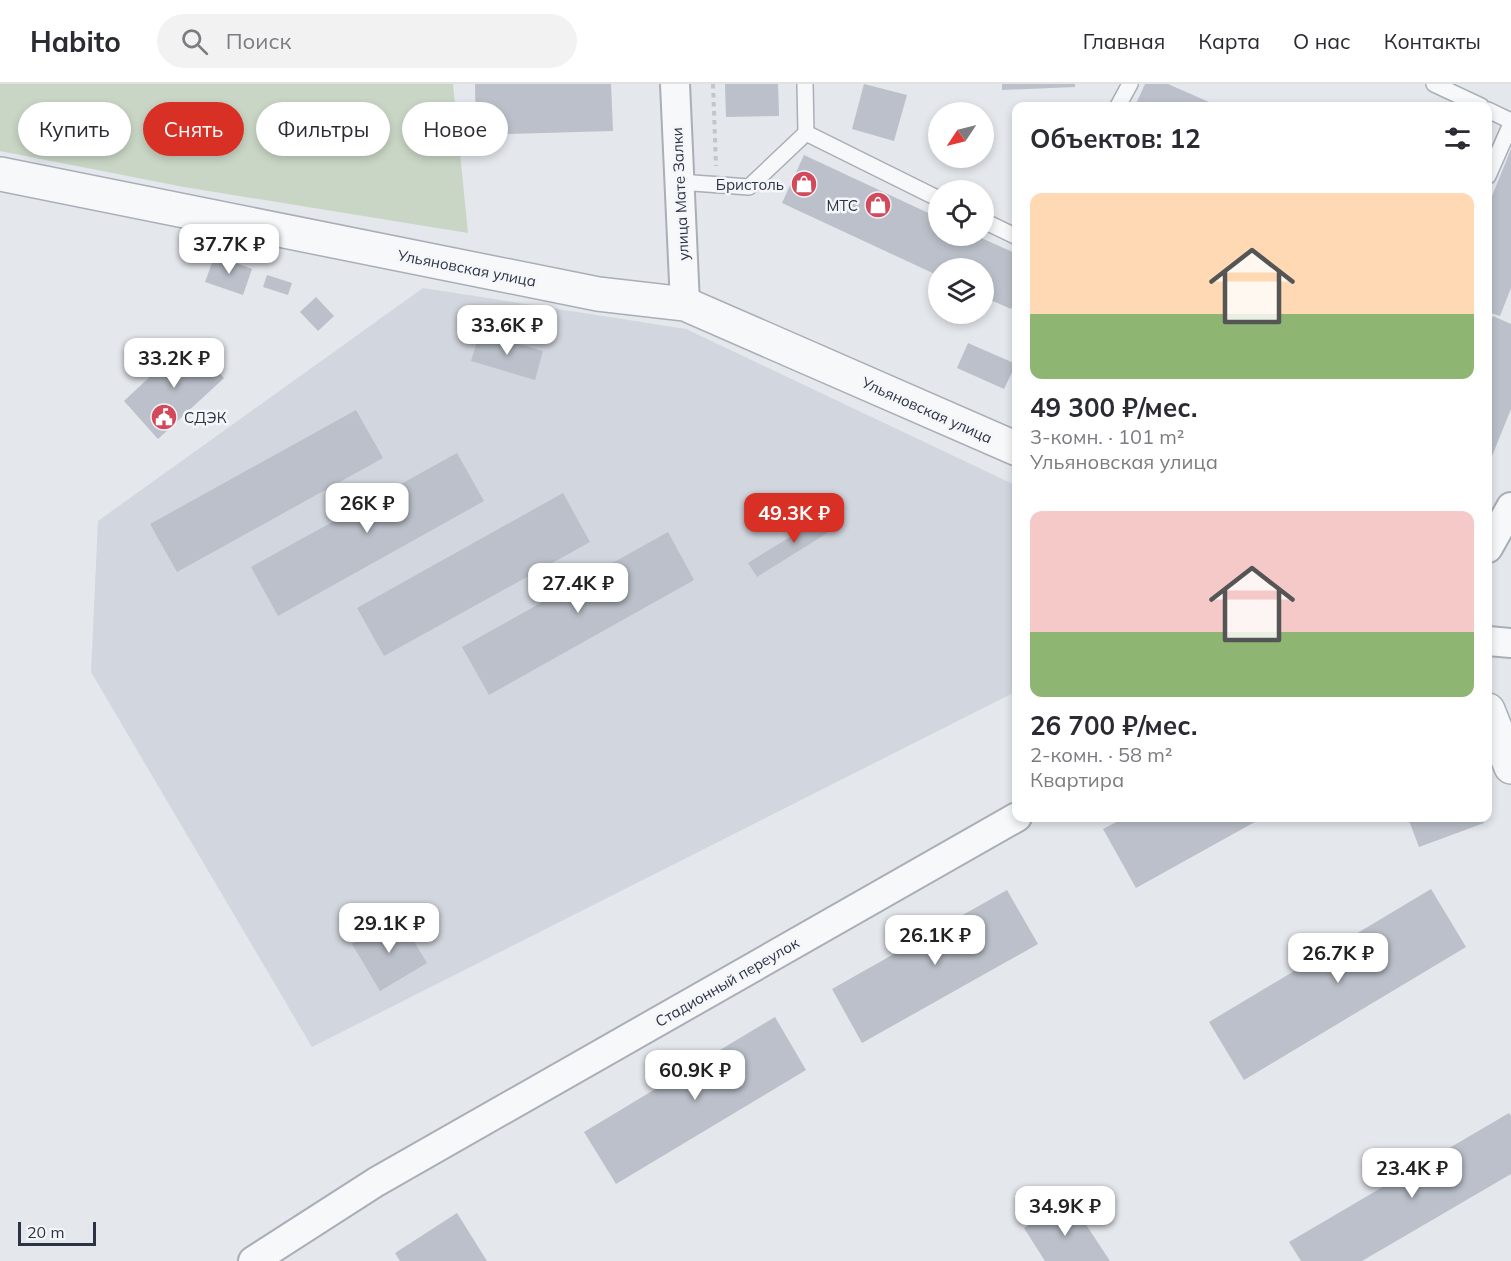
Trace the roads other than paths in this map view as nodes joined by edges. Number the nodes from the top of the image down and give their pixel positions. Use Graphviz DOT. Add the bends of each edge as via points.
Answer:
graph roads {
  1 [pos="675,84"];
  2 [pos="805,84"];
  3 [pos="1130,84"];
  4 [pos="1434,84"];
  5 [pos="1120,102"];
  6 [pos="1472,102"];
  7 [pos="1492,112"];
  8 [pos="1511,122"];
  9 [pos="806,133"];
  10 [pos="1492,167"];
  11 [pos="0,174"];
  12 [pos="679,182"];
  13 [pos="928,194"];
  14 [pos="994,226"];
  15 [pos="1012,235"];
  16 [pos="685,304"];
  17 [pos="1012,447"];
  18 [pos="1511,507"];
  19 [pos="1492,541"];
  20 [pos="1492,641"];
  21 [pos="1511,643"];
  22 [pos="1492,720"];
  23 [pos="1511,767"];
  24 [pos="1012,820"];
  25 [pos="253,1261"];
  1 -- 12 [label="street, улица Мате Залки"];
  2 -- 9 [label="lane"];
  3 -- 5 [label="lane"];
  4 -- 6 [label="lane"];
  7 -- 8 [label="lane"];
  8 -- 10 [label="lane"];
  9 -- 12 [label="lane" via="749,187"];
  9 -- 13 [label="lane"];
  11 -- 16 [label="street, Ульяновская улица" via="598,294"];
  12 -- 16 [label="street, улица Мате Залки"];
  14 -- 15 [label="lane"];
  16 -- 17 [label="street, Ульяновская улица"];
  18 -- 19 [label="street"];
  20 -- 21 [label="street"];
  22 -- 23 [label="street"];
  24 -- 25 [label="street, Стадионный переулок" via="376,1182"];
}
